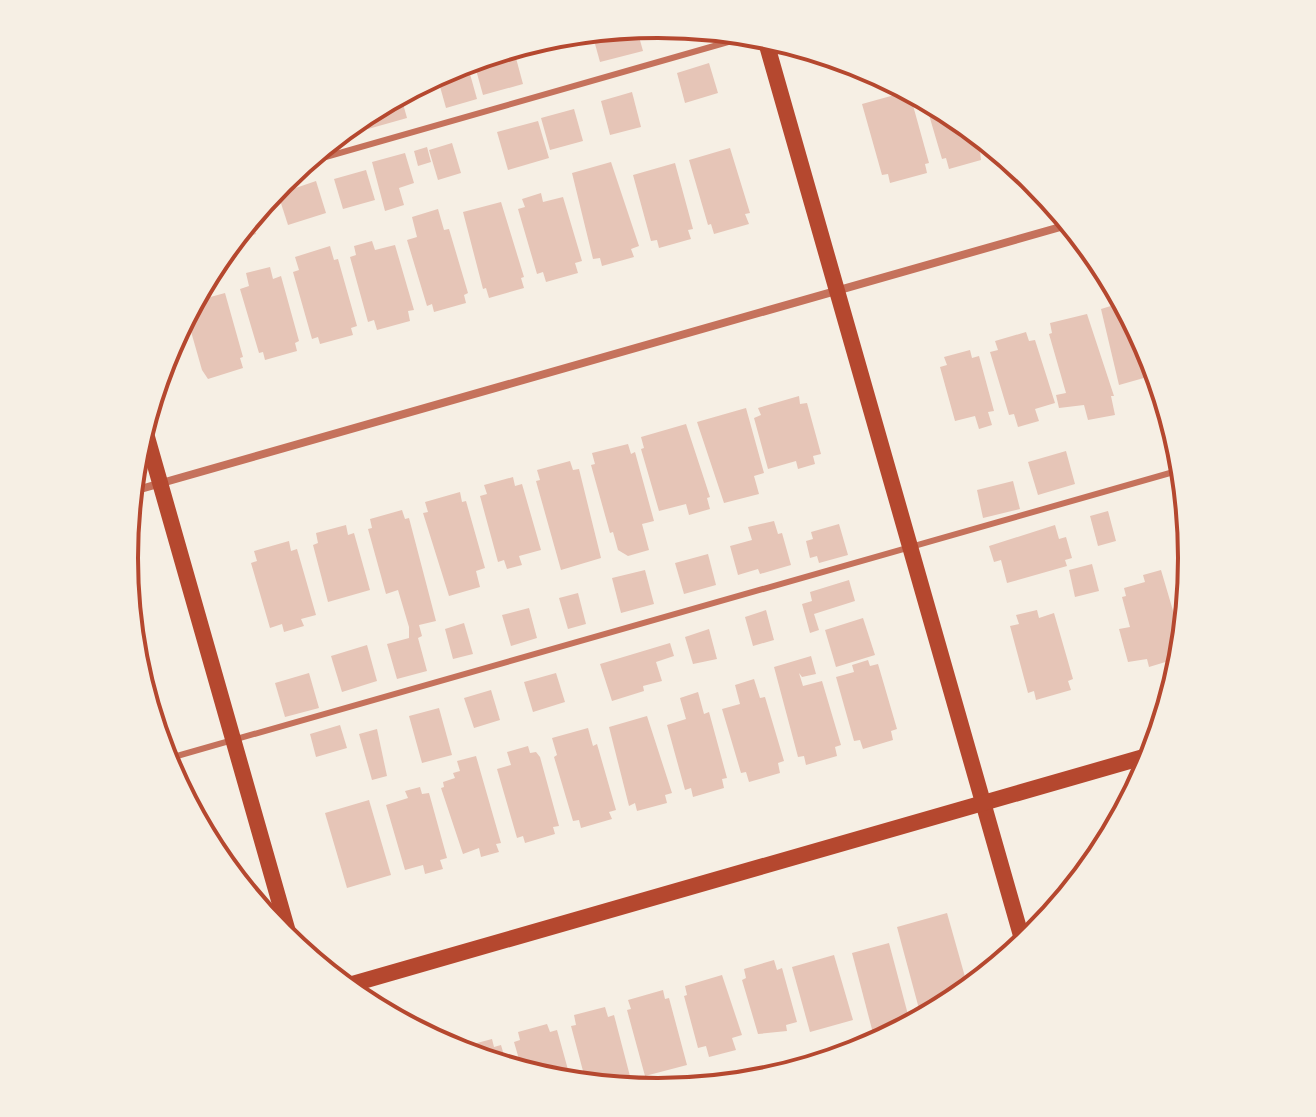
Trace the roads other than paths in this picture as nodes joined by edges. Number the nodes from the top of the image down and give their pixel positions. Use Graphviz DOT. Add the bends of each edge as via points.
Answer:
graph roads {
  1 [pos="727,42"];
  2 [pos="768,50"];
  3 [pos="328,156"];
  4 [pos="1059,227"];
  5 [pos="837,290"];
  6 [pos="150,448"];
  7 [pos="1171,473"];
  8 [pos="160,483"];
  9 [pos="142,488"];
  10 [pos="910,546"];
  11 [pos="233,740"];
  12 [pos="176,756"];
  13 [pos="1139,758"];
  14 [pos="983,803"];
  15 [pos="285,922"];
  16 [pos="1020,932"];
  17 [pos="357,983"];
  1 -- 3 [label="lane"];
  2 -- 5 [label="main road"];
  4 -- 5 [label="street"];
  5 -- 8 [label="street"];
  5 -- 10 [label="main road"];
  6 -- 8 [label="main road"];
  7 -- 10 [label="lane"];
  8 -- 9 [label="street"];
  8 -- 11 [label="main road"];
  10 -- 11 [label="lane"];
  10 -- 14 [label="main road"];
  11 -- 12 [label="lane"];
  11 -- 15 [label="main road"];
  13 -- 14 [label="main road"];
  14 -- 16 [label="main road"];
  14 -- 17 [label="main road"];
}
